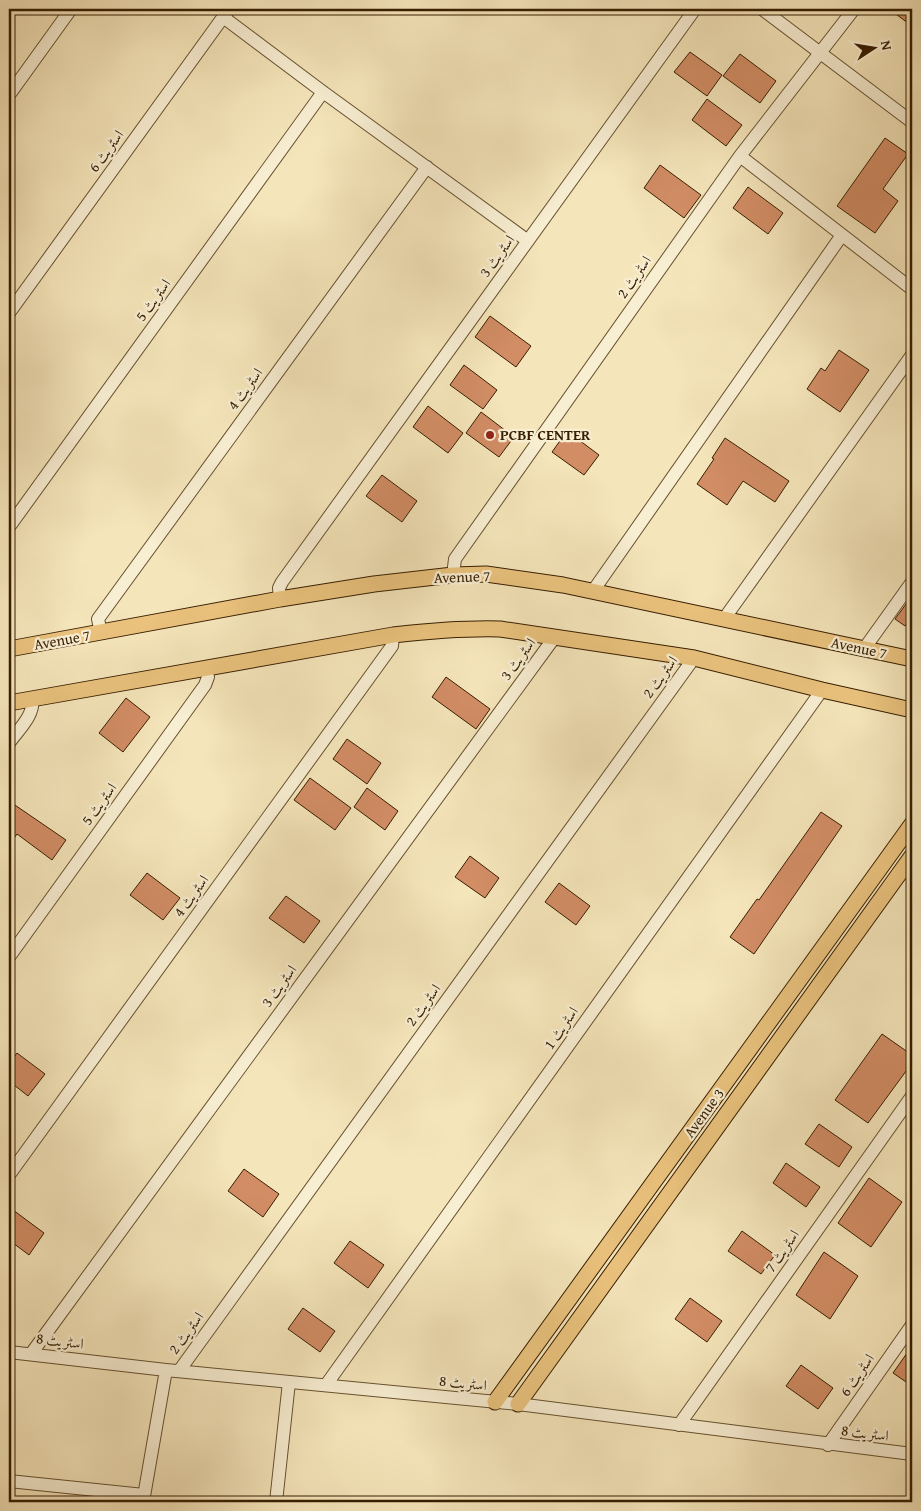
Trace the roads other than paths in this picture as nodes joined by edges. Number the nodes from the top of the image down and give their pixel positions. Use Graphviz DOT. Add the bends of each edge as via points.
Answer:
graph roads {
  1 [pos="71,9"];
  2 [pos="695,9"];
  3 [pos="762,9"];
  4 [pos="854,9"];
  5 [pos="226,13"];
  6 [pos="820,54"];
  7 [pos="323,92"];
  8 [pos="9,96"];
  9 [pos="912,122"];
  10 [pos="740,156"];
  11 [pos="426,167"];
  12 [pos="842,235"];
  13 [pos="528,241"];
  14 [pos="912,289"];
  15 [pos="9,313"];
  16 [pos="912,355"];
  17 [pos="9,527"];
  18 [pos="453,575"];
  19 [pos="912,582"];
  20 [pos="593,591"];
  21 [pos="280,598"];
  22 [pos="724,619"];
  23 [pos="101,633"];
  24 [pos="393,635"];
  25 [pos="554,638"];
  26 [pos="9,649"];
  27 [pos="864,649"];
  28 [pos="694,658"];
  29 [pos="912,659"];
  30 [pos="206,668"];
  31 [pos="822,690"];
  32 [pos="32,699"];
  33 [pos="9,703"];
  34 [pos="912,710"];
  35 [pos="9,743"];
  36 [pos="912,824"];
  37 [pos="912,856"];
  38 [pos="9,957"];
  39 [pos="912,1096"];
  40 [pos="9,1175"];
  41 [pos="912,1325"];
  42 [pos="9,1352"];
  43 [pos="31,1354"];
  44 [pos="172,1370"];
  45 [pos="289,1382"];
  46 [pos="326,1385"];
  47 [pos="495,1402"];
  48 [pos="518,1404"];
  49 [pos="679,1425"];
  50 [pos="828,1445"];
  51 [pos="912,1454"];
  52 [pos="9,1481"];
  53 [pos="144,1499"];
  54 [pos="276,1502"];
  1 -- 8 [label="street"];
  2 -- 13 [label="street, اسٹریٹ 3"];
  3 -- 6 [label="street"];
  4 -- 6 [label="street"];
  5 -- 7 [label="street"];
  5 -- 15 [label="street, اسٹریٹ 6"];
  6 -- 9 [label="street"];
  6 -- 10 [label="street, اسٹریٹ 2"];
  7 -- 11 [label="street"];
  7 -- 17 [label="street, اسٹریٹ 5"];
  10 -- 12 [label="street"];
  10 -- 18 [label="street, اسٹریٹ 2" via="455,559"];
  11 -- 13 [label="street"];
  11 -- 23 [label="street, اسٹریٹ 4" via="98,620"];
  12 -- 14 [label="street"];
  12 -- 20 [label="street"];
  13 -- 21 [label="street, اسٹریٹ 3" via="282,582"];
  16 -- 22 [label="street"];
  18 -- 20 [label="main road, Avenue 7" via="486,574"];
  18 -- 21 [label="main road, Avenue 7"];
  19 -- 27 [label="street"];
  20 -- 22 [label="main road, Avenue 7"];
  21 -- 23 [label="main road, Avenue 7"];
  22 -- 27 [label="main road, Avenue 7"];
  23 -- 26 [label="main road, Avenue 7"];
  24 -- 25 [label="main road" via="470,628 500,629"];
  24 -- 30 [label="main road"];
  24 -- 40 [label="street, اسٹریٹ 4" via="392,646"];
  25 -- 28 [label="main road"];
  25 -- 43 [label="street, اسٹریٹ 3"];
  27 -- 29 [label="main road, Avenue 7"];
  28 -- 31 [label="main road"];
  28 -- 44 [label="street, اسٹریٹ 2"];
  30 -- 32 [label="main road"];
  30 -- 38 [label="street, اسٹریٹ 5" via="208,677 205,685"];
  31 -- 34 [label="main road"];
  31 -- 46 [label="street, اسٹریٹ 1"];
  32 -- 33 [label="main road"];
  32 -- 35 [label="street" via="30,714"];
  36 -- 47 [label="main road, Avenue 3"];
  37 -- 48 [label="main road, Avenue 3"];
  39 -- 49 [label="street, اسٹریٹ 7"];
  41 -- 50 [label="street, اسٹریٹ 6"];
  42 -- 43 [label="street, اسٹریٹ 8"];
  43 -- 44 [label="street, اسٹریٹ 8"];
  44 -- 45 [label="street, اسٹریٹ 8"];
  44 -- 53 [label="street"];
  45 -- 46 [label="street, اسٹریٹ 8"];
  45 -- 54 [label="street"];
  46 -- 47 [label="street, اسٹریٹ 8"];
  47 -- 48 [label="street, اسٹریٹ 8"];
  48 -- 49 [label="street, اسٹریٹ 8"];
  49 -- 50 [label="street, اسٹریٹ 8"];
  50 -- 51 [label="street, اسٹریٹ 8"];
  52 -- 53 [label="street"];
}
